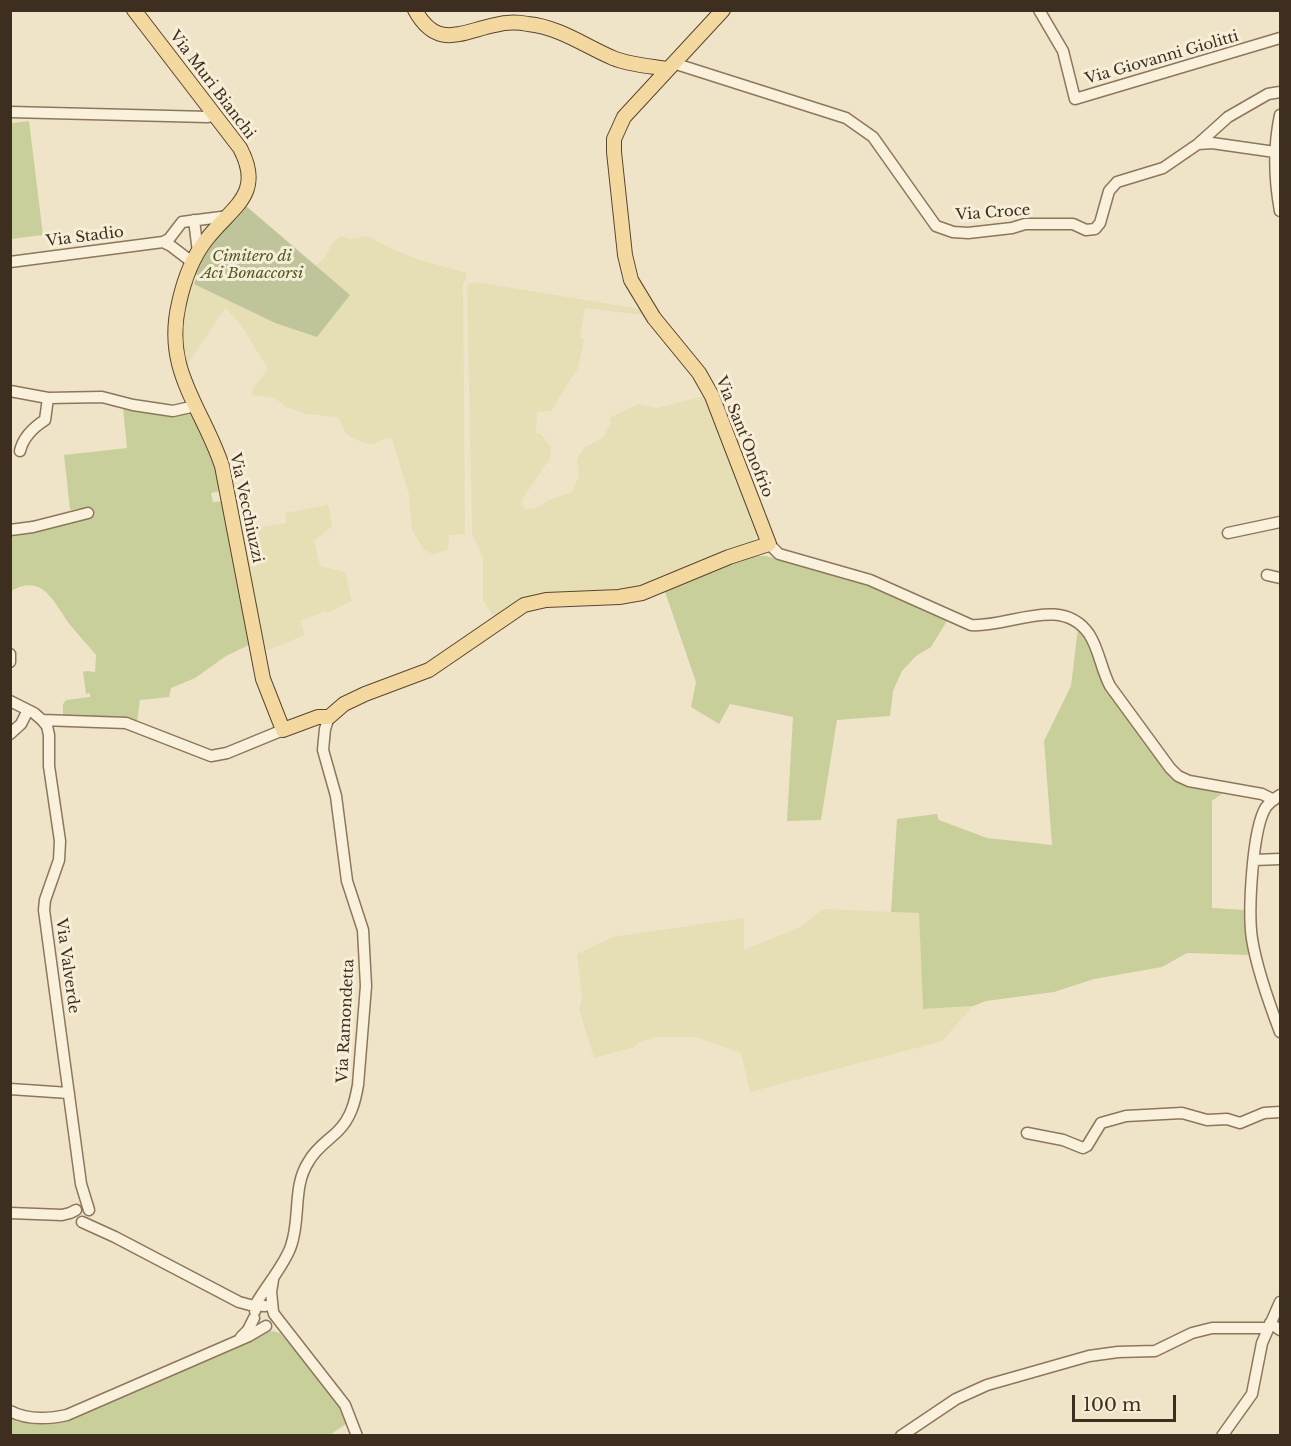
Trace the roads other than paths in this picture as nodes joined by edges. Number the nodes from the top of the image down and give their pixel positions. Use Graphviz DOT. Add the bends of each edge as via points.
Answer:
graph roads {
  1 [pos="134,10"];
  2 [pos="415,10"];
  3 [pos="723,10"];
  4 [pos="1040,10"];
  5 [pos="1281,38"];
  6 [pos="671,66"];
  7 [pos="1281,92"];
  8 [pos="10,112"];
  9 [pos="216,115"];
  10 [pos="1281,116"];
  11 [pos="1197,144"];
  12 [pos="1275,152"];
  13 [pos="1281,211"];
  14 [pos="230,216"];
  15 [pos="194,220"];
  16 [pos="163,242"];
  17 [pos="195,257"];
  18 [pos="10,262"];
  19 [pos="10,391"];
  20 [pos="48,398"];
  21 [pos="195,406"];
  22 [pos="20,451"];
  23 [pos="88,513"];
  24 [pos="1281,522"];
  25 [pos="10,530"];
  26 [pos="1228,533"];
  27 [pos="769,544"];
  28 [pos="1267,575"];
  29 [pos="1281,578"];
  30 [pos="10,654"];
  31 [pos="10,662"];
  32 [pos="10,701"];
  33 [pos="28,710"];
  34 [pos="329,717"];
  35 [pos="42,720"];
  36 [pos="283,730"];
  37 [pos="10,734"];
  38 [pos="1277,797"];
  39 [pos="1281,859"];
  40 [pos="1254,860"];
  41 [pos="1281,1032"];
  42 [pos="10,1089"];
  43 [pos="69,1093"];
  44 [pos="1281,1112"];
  45 [pos="1028,1133"];
  46 [pos="83,1210"];
  47 [pos="10,1213"];
  48 [pos="44,1215"];
  49 [pos="82,1222"];
  50 [pos="115,1237"];
  51 [pos="275,1274"];
  52 [pos="1281,1302"];
  53 [pos="262,1312"];
  54 [pos="266,1326"];
  55 [pos="1269,1326"];
  56 [pos="1242,1329"];
  57 [pos="1281,1330"];
  58 [pos="290,1336"];
  59 [pos="233,1342"];
  60 [pos="1262,1343"];
  61 [pos="10,1411"];
  62 [pos="357,1436"];
  63 [pos="901,1436"];
  64 [pos="1222,1436"];
  1 -- 9 [label="main road, Via Muri Bianchi"];
  2 -- 6 [label="main road" via="427,28 441,35 454,36 496,24 528,24 560,32 615,58"];
  3 -- 6 [label="main road, Via Sant'Onofrio"];
  4 -- 5 [label="street, Via Giovanni Giolitti" via="1063,51 1075,99"];
  6 -- 11 [label="street, Via Croce" via="846,118 873,137 936,226 953,232 1025,224 1072,224 1095,229 1109,191 1117,182 1163,168"];
  6 -- 27 [label="main road, Via Sant'Onofrio" via="624,117 614,139 625,255 642,300 699,373 712,396"];
  7 -- 11 [label="street, Via Croce" via="1268,94 1228,117"];
  8 -- 9 [label="street"];
  9 -- 14 [label="main road, Via Muri Bianchi" via="240,148 250,173 245,194"];
  10 -- 12 [label="street"];
  11 -- 12 [label="street"];
  12 -- 13 [label="street"];
  14 -- 15 [label="street"];
  14 -- 17 [label="main road"];
  15 -- 16 [label="street" via="182,222"];
  15 -- 17 [label="street"];
  16 -- 17 [label="street"];
  16 -- 18 [label="street, Via Stadio"];
  17 -- 21 [label="main road, Via Vecchiuzzi" via="179,302 175,334 180,372"];
  19 -- 20 [label="street"];
  20 -- 21 [label="street" via="102,397 173,411"];
  20 -- 22 [label="street" via="45,420 22,442"];
  21 -- 36 [label="main road, Via Vecchiuzzi" via="222,466 263,679"];
  23 -- 25 [label="street"];
  24 -- 26 [label="street"];
  27 -- 34 [label="main road" via="642,593 524,605 429,670 365,694 334,710"];
  27 -- 38 [label="street" via="779,555 870,580 971,625 1045,614 1070,616 1090,636 1110,686 1179,776"];
  28 -- 29 [label="street"];
  30 -- 31 [label="street"];
  32 -- 33 [label="street"];
  33 -- 35 [label="street"];
  33 -- 37 [label="street"];
  34 -- 36 [label="main road"];
  34 -- 51 [label="street, Via Ramondetta" via="323,750 336,796 347,881 363,930 366,986 358,1085 346,1121 316,1150 304,1169 295,1234"];
  35 -- 36 [label="street" via="126,723 211,756"];
  35 -- 43 [label="street, Via Valverde" via="49,735 49,766 60,842 44,910"];
  38 -- 40 [label="street" via="1262,818"];
  39 -- 40 [label="street"];
  40 -- 41 [label="street" via="1252,937"];
  42 -- 43 [label="street"];
  43 -- 46 [label="street, Via Valverde"];
  44 -- 45 [label="street" via="1264,1113 1240,1123 1182,1113 1126,1116 1101,1122 1083,1148"];
  46 -- 48 [label="street"];
  46 -- 49 [label="street, Via Valverde" via="75,1215"];
  46 -- 50 [label="street"];
  47 -- 48 [label="street"];
  48 -- 49 [label="street"];
  49 -- 50 [label="street"];
  50 -- 53 [label="street"];
  51 -- 53 [label="street, Via Ramondetta"];
  51 -- 53 [label="street"];
  52 -- 55 [label="street"];
  53 -- 54 [label="street" via="259,1325"];
  53 -- 58 [label="street"];
  53 -- 59 [label="street, Via Ramondetta" via="249,1330"];
  54 -- 58 [label="street"];
  54 -- 59 [label="street"];
  55 -- 56 [label="street"];
  55 -- 57 [label="street"];
  55 -- 60 [label="street"];
  56 -- 60 [label="street"];
  56 -- 63 [label="street" via="1201,1330 1155,1351 1089,1356 987,1385 956,1399"];
  58 -- 62 [label="street" via="345,1405"];
  59 -- 61 [label="street" via="67,1414 33,1417"];
  60 -- 64 [label="street" via="1252,1394"];
}
